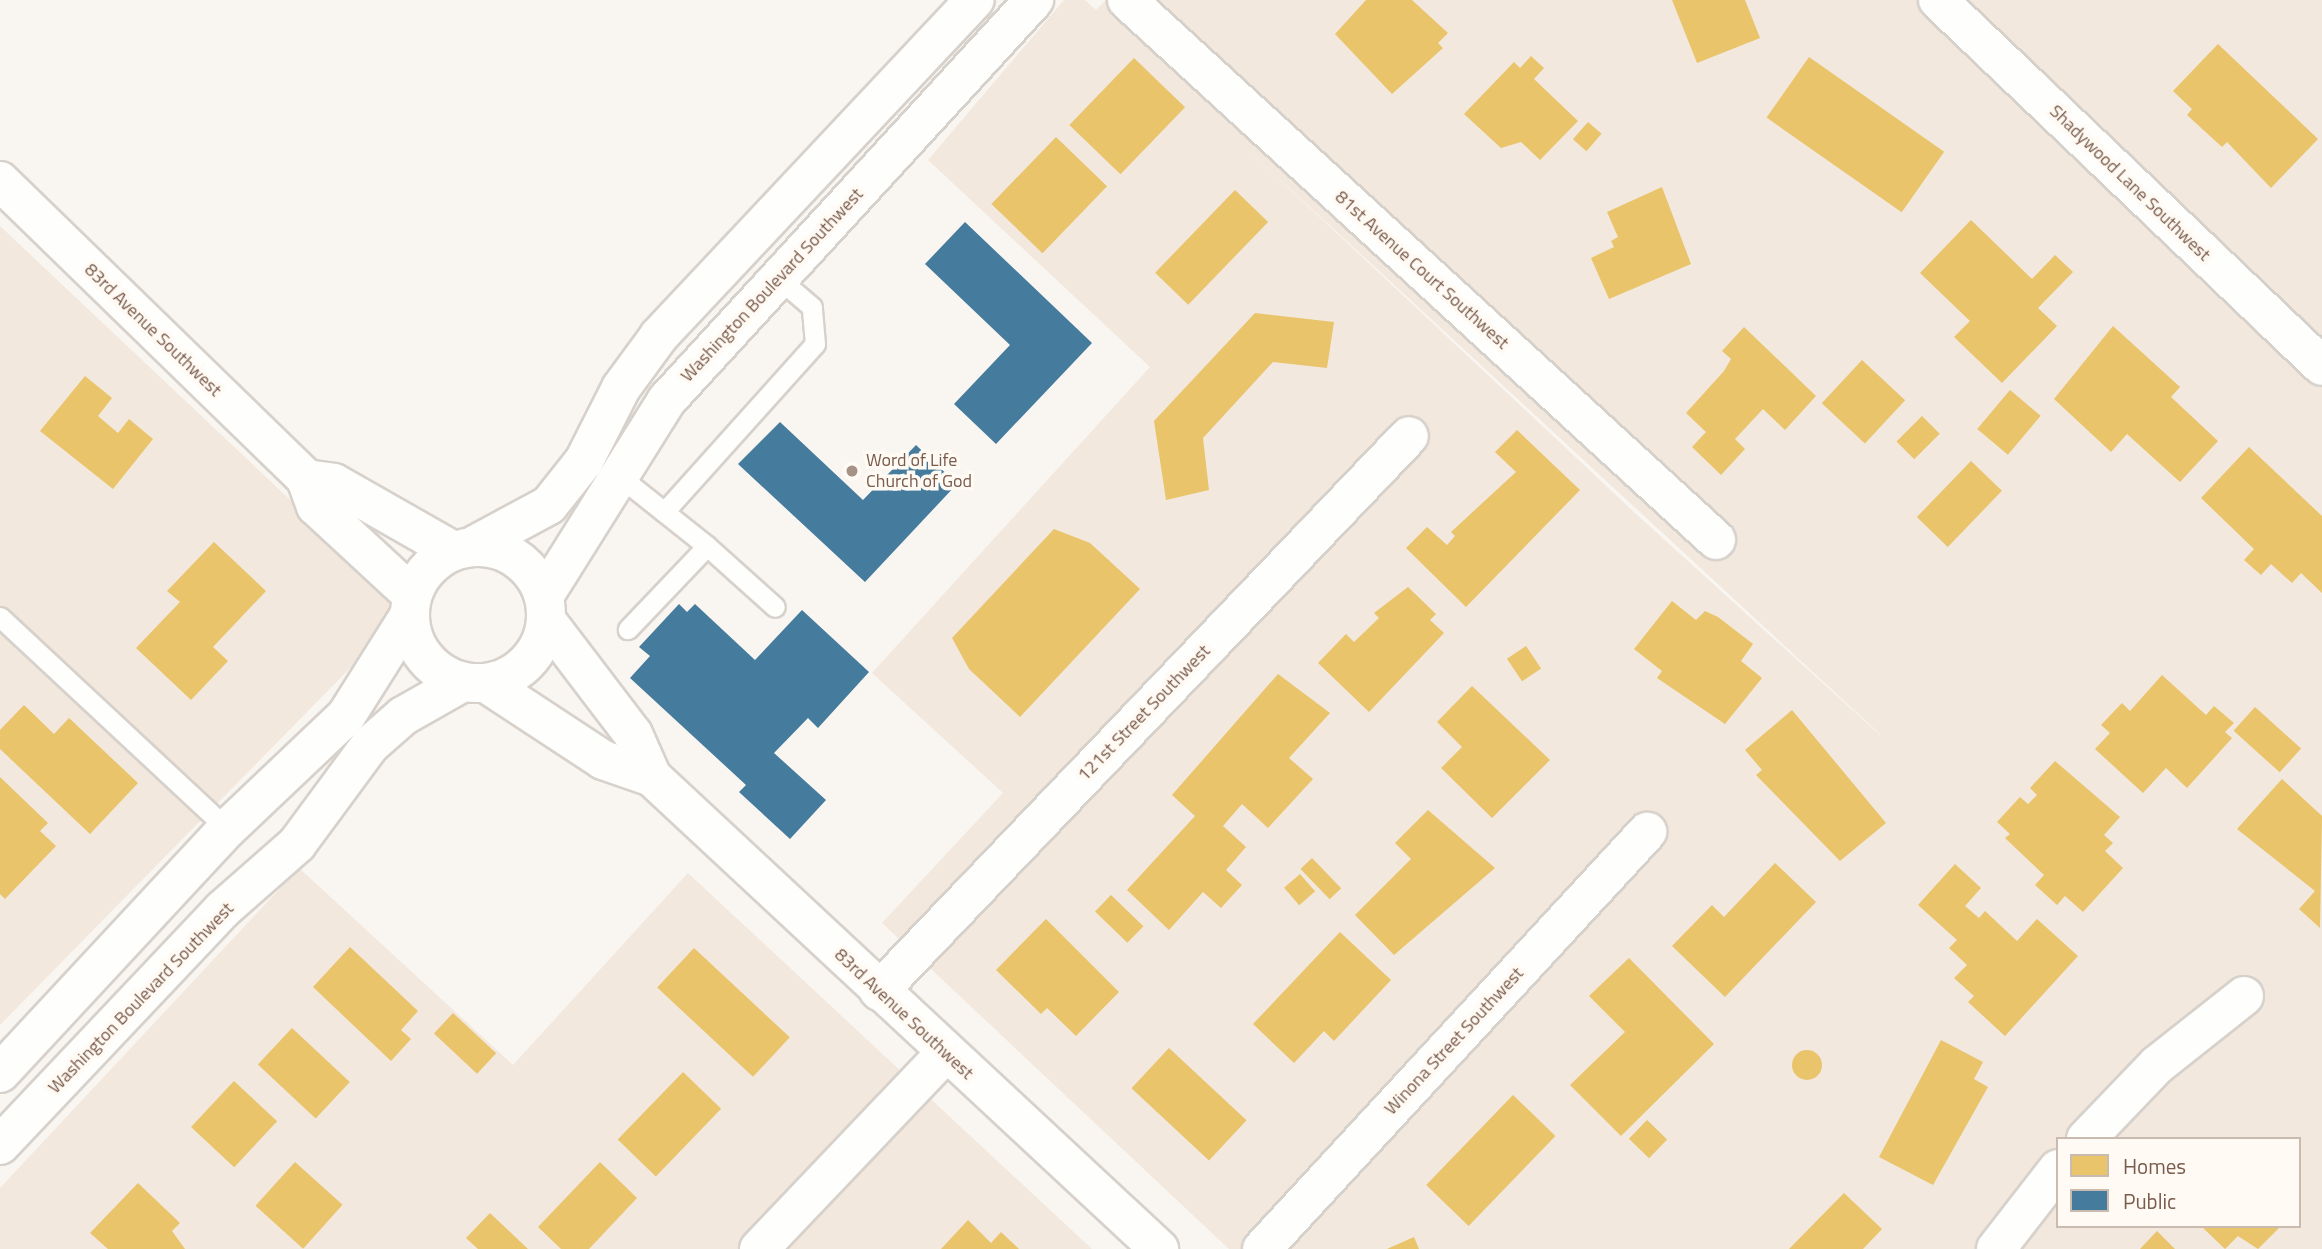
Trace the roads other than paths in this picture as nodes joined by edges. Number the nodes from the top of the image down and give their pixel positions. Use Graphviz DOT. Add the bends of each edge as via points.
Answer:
graph roads {
  1 [pos="975,0"];
  2 [pos="1034,0"];
  3 [pos="1127,0"];
  4 [pos="1938,0"];
  5 [pos="0,181"];
  6 [pos="778,278"];
  7 [pos="2322,366"];
  8 [pos="1409,436"];
  9 [pos="619,476"];
  10 [pos="306,479"];
  11 [pos="664,512"];
  12 [pos="1716,540"];
  13 [pos="707,547"];
  14 [pos="463,548"];
  15 [pos="410,605"];
  16 [pos="775,607"];
  17 [pos="545,608"];
  18 [pos="0,617"];
  19 [pos="628,629"];
  20 [pos="474,683"];
  21 [pos="652,777"];
  22 [pos="227,830"];
  23 [pos="1647,832"];
  24 [pos="879,991"];
  25 [pos="2244,996"];
  26 [pos="945,1054"];
  27 [pos="0,1073"];
  28 [pos="2088,1137"];
  29 [pos="0,1145"];
  30 [pos="2056,1172"];
  31 [pos="759,1249"];
  32 [pos="1159,1249"];
  33 [pos="1262,1249"];
  34 [pos="1996,1249"];
  1 -- 14 [label="street" via="659,336 621,388 584,461 549,505"];
  2 -- 6 [label="street, Washington Boulevard Southwest"];
  3 -- 12 [label="street, 81st Avenue Court Southwest"];
  4 -- 7 [label="street, Shadywood Lane Southwest"];
  5 -- 10 [label="street, 83rd Avenue Southwest"];
  6 -- 9 [label="street, Washington Boulevard Southwest" via="667,400"];
  6 -- 11 [label="lane" via="812,307 814,344"];
  8 -- 24 [label="street, 121st Street Southwest"];
  9 -- 11 [label="lane"];
  9 -- 17 [label="street, Washington Boulevard Southwest"];
  10 -- 14 [label="street" via="334,483"];
  10 -- 15 [label="street, 83rd Avenue Southwest" via="316,506"];
  11 -- 13 [label="lane"];
  13 -- 16 [label="lane"];
  13 -- 19 [label="lane"];
  14 -- 15 [label="street" via="435,561"];
  14 -- 17 [label="street" via="518,559"];
  15 -- 20 [label="street" via="430,665"];
  15 -- 22 [label="street" via="346,716"];
  17 -- 20 [label="street" via="527,662"];
  17 -- 21 [label="street, 83rd Avenue Southwest" via="632,734"];
  18 -- 22 [label="lane"];
  20 -- 21 [label="street, 83rd Avenue Southwest" via="603,760"];
  20 -- 29 [label="street, Washington Boulevard Southwest" via="403,716 370,745 297,845 222,910"];
  21 -- 24 [label="street, 83rd Avenue Southwest"];
  22 -- 27 [label="street"];
  23 -- 33 [label="street, Winona Street Southwest"];
  24 -- 26 [label="street, 83rd Avenue Southwest"];
  25 -- 28 [label="street" via="2157,1065"];
  26 -- 31 [label="street"];
  26 -- 32 [label="street, 83rd Avenue Southwest"];
  30 -- 34 [label="street"];
}
